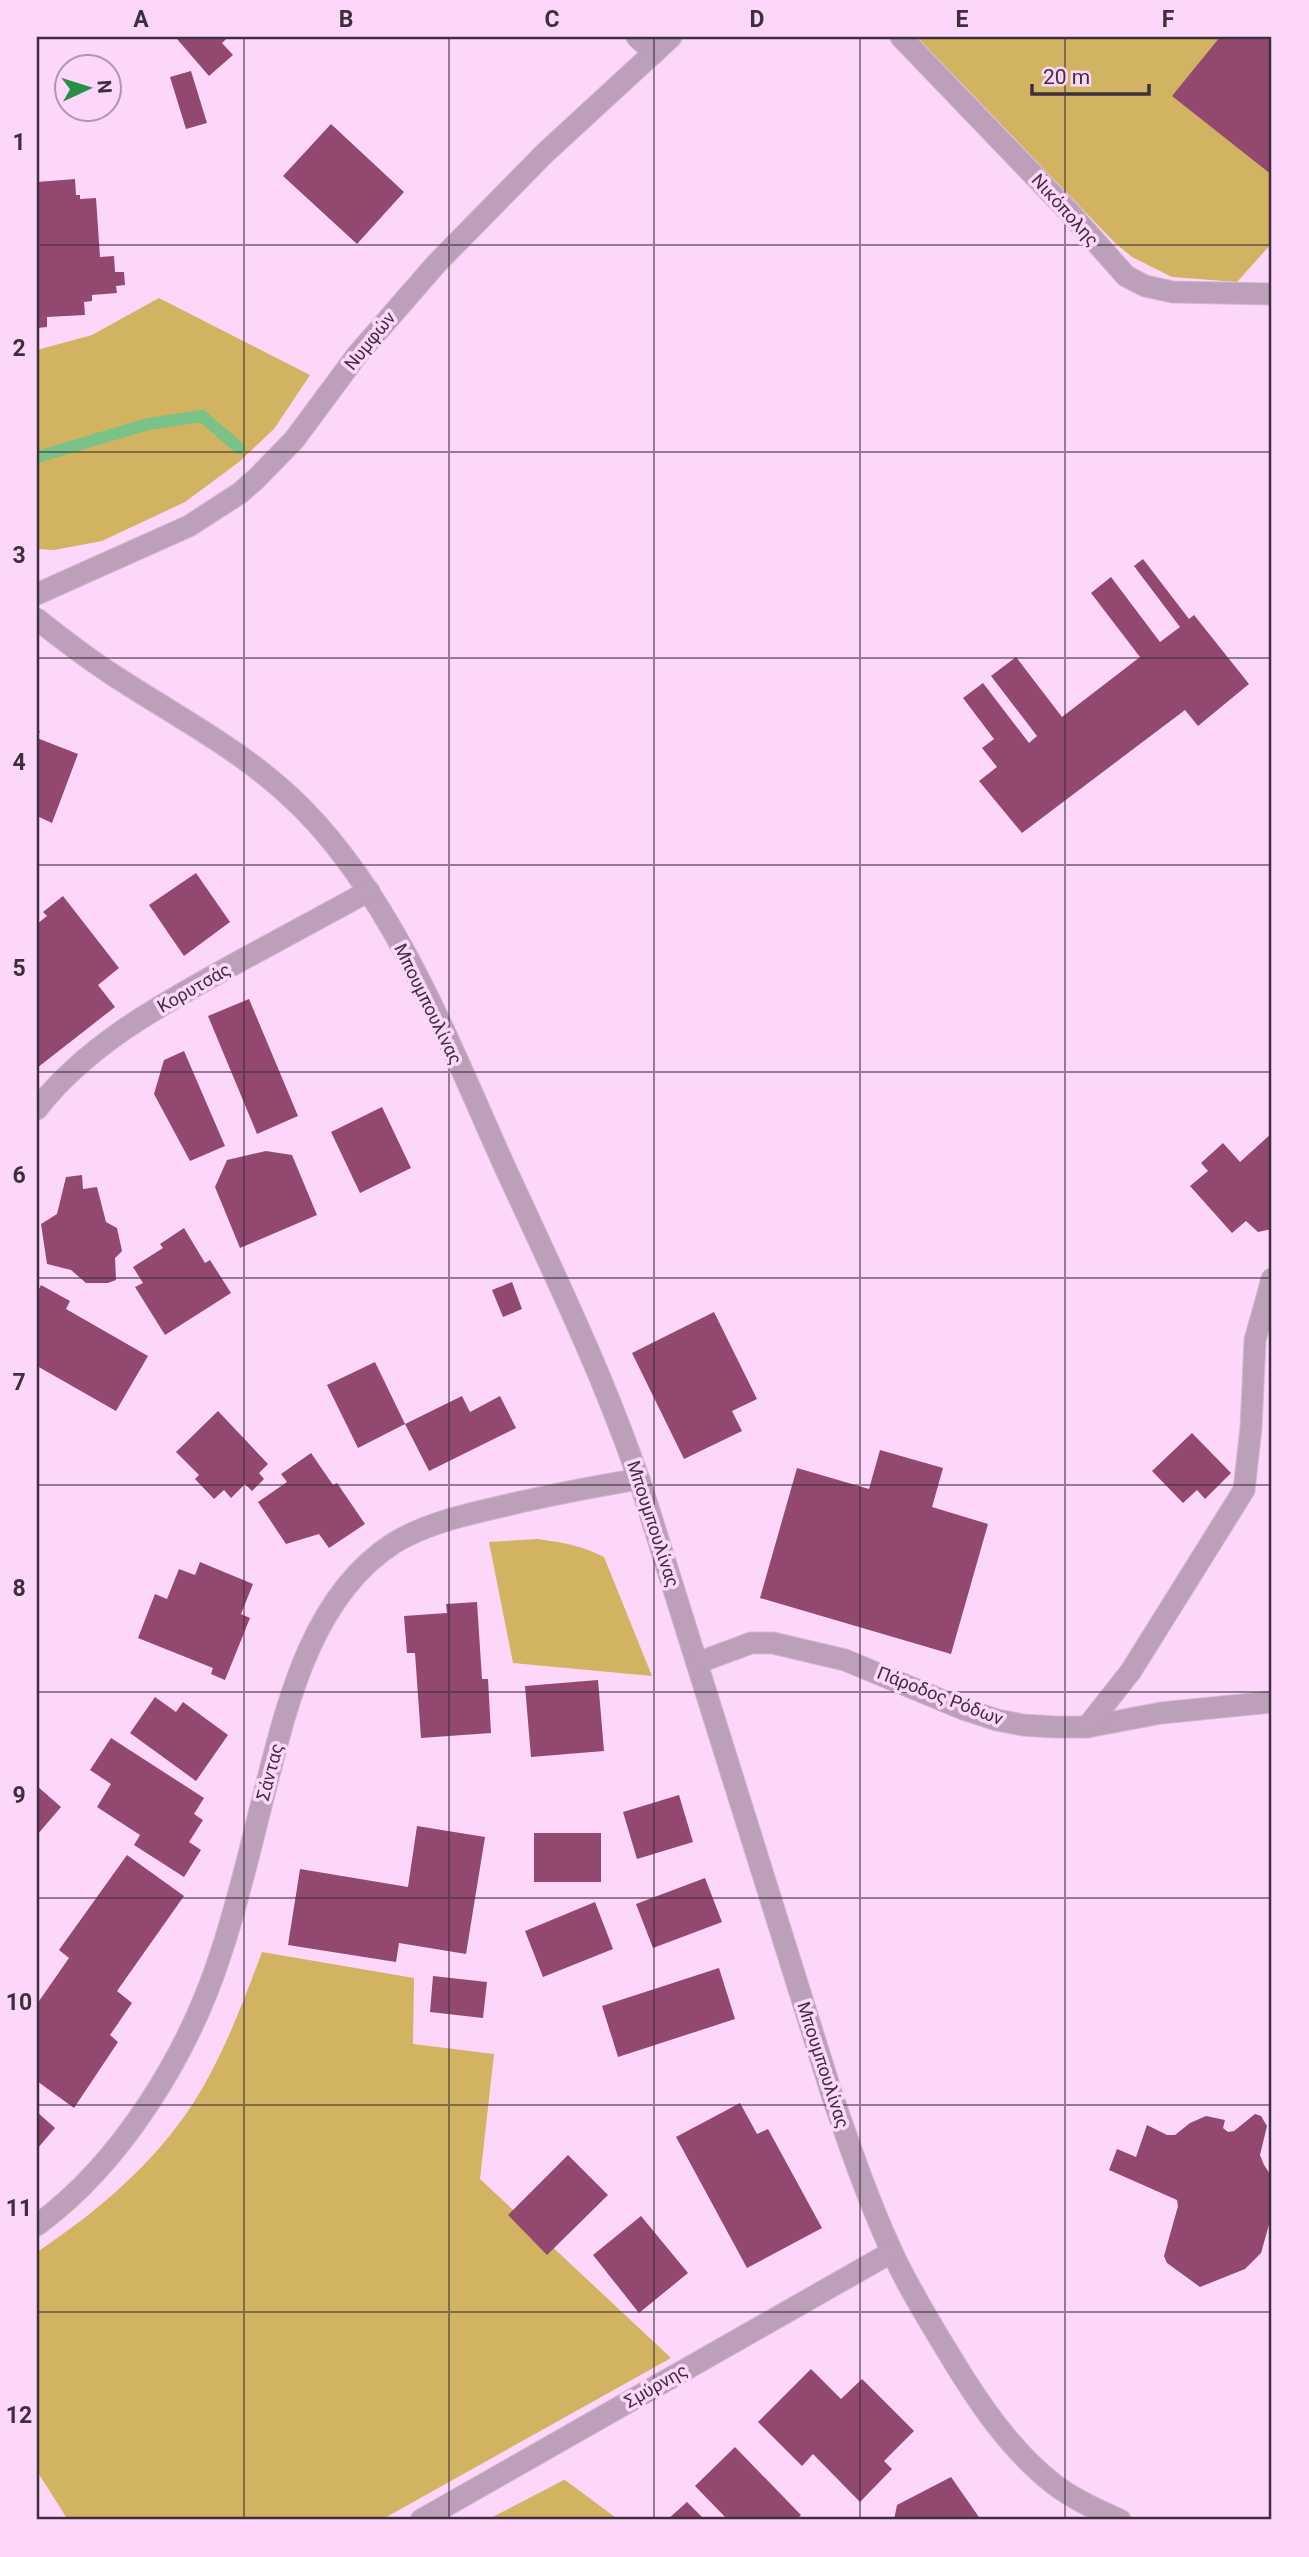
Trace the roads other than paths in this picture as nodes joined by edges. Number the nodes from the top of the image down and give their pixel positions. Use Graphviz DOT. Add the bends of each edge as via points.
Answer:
graph roads {
  1 [pos="637,37"];
  2 [pos="671,37"];
  3 [pos="901,37"];
  4 [pos="654,52"];
  5 [pos="1272,295"];
  6 [pos="37,594"];
  7 [pos="37,620"];
  8 [pos="369,891"];
  9 [pos="37,1109"];
  10 [pos="1272,1279"];
  11 [pos="639,1479"];
  12 [pos="697,1663"];
  13 [pos="1272,1702"];
  14 [pos="1087,1727"];
  15 [pos="37,2225"];
  16 [pos="892,2252"];
  17 [pos="421,2520"];
  18 [pos="1120,2520"];
  1 -- 4 [label="street"];
  2 -- 4 [label="street, Νυμφών"];
  3 -- 5 [label="street, Νικόπολης" via="1126,276 1144,286 1173,292"];
  4 -- 6 [label="street, Νυμφών" via="545,153 429,271 357,355 294,440 256,479 189,526"];
  7 -- 8 [label="street, Μπουμπουλίνας" via="113,675 220,740 263,774 306,811"];
  8 -- 9 [label="street, Κορυτσάς" via="126,1028 80,1062"];
  8 -- 11 [label="street, Μπουμπουλίνας" via="471,1090 608,1394"];
  10 -- 14 [label="street" via="1255,1340 1244,1490 1131,1671"];
  11 -- 12 [label="street, Μπουμπουλίνας"];
  11 -- 15 [label="street, Σάντας" via="482,1511 419,1531 377,1556 343,1592 316,1636 295,1687 220,1957 181,2048 111,2155 76,2193"];
  12 -- 14 [label="street, Πάροδος Ρόδων" via="751,1643 773,1643 845,1660 1004,1722"];
  12 -- 16 [label="street, Μπουμπουλίνας" via="833,2098"];
  13 -- 14 [label="street, Πάροδος Ρόδων" via="1161,1713"];
  16 -- 17 [label="street, Σμύρνης"];
  16 -- 18 [label="street, Μπουμπουλίνας" via="972,2392 1015,2448 1057,2486"];
}
